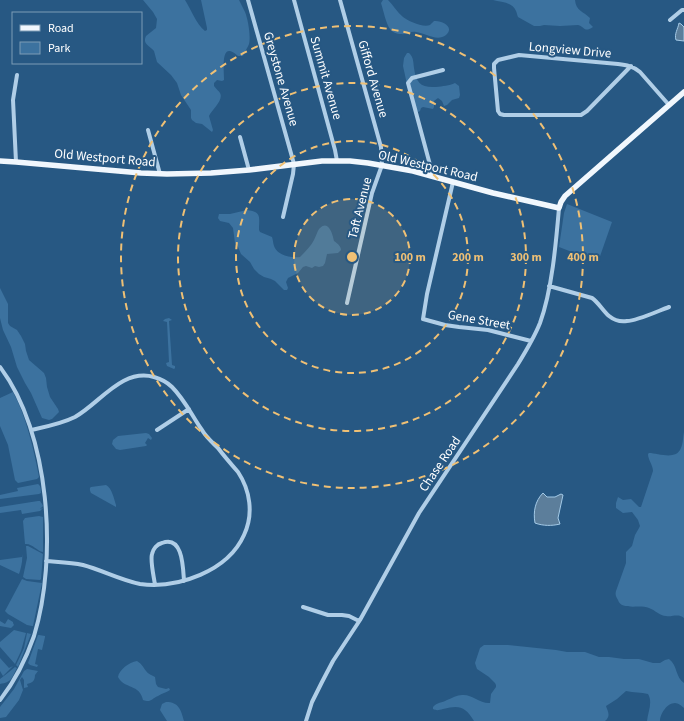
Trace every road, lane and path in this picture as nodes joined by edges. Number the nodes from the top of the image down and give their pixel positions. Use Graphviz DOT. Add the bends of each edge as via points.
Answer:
graph roads {
  1 [pos="248,0"];
  2 [pos="294,0"];
  3 [pos="340,0"];
  4 [pos="684,10"];
  5 [pos="670,20"];
  6 [pos="630,66"];
  7 [pos="443,70"];
  8 [pos="17,75"];
  9 [pos="684,92"];
  10 [pos="670,105"];
  11 [pos="148,130"];
  12 [pos="240,137"];
  13 [pos="0,161"];
  14 [pos="338,161"];
  15 [pos="16,162"];
  16 [pos="294,164"];
  17 [pos="382,165"];
  18 [pos="249,170"];
  19 [pos="160,174"];
  20 [pos="433,176"];
  21 [pos="453,182"];
  22 [pos="558,208"];
  23 [pos="283,217"];
  24 [pos="549,286"];
  25 [pos="347,303"];
  26 [pos="669,307"];
  27 [pos="531,342"];
  28 [pos="0,367"];
  29 [pos="189,409"];
  30 [pos="31,430"];
  31 [pos="157,430"];
  32 [pos="46,561"];
  33 [pos="184,581"];
  34 [pos="155,585"];
  35 [pos="303,606"];
  36 [pos="359,621"];
  37 [pos="0,700"];
  38 [pos="306,721"];
  1 -- 16 [label="street, Greystone Avenue"];
  2 -- 14 [label="street, Summit Avenue"];
  3 -- 17 [label="street, Gifford Avenue" via="381,147"];
  4 -- 5 [label="street"];
  6 -- 6 [label="street, Longview Drive" via="581,115 504,115 498,111 494,64 501,59 523,55"];
  6 -- 10 [label="street, Longview Drive" via="636,68"];
  7 -- 20 [label="street" via="412,78 408,83"];
  8 -- 15 [label="street" via="13,100"];
  9 -- 10 [label="main road"];
  10 -- 22 [label="main road" via="565,196"];
  11 -- 19 [label="street"];
  12 -- 18 [label="street"];
  13 -- 15 [label="main road, Old Westport Road"];
  14 -- 16 [label="main road, Old Westport Road"];
  14 -- 17 [label="main road, Old Westport Road"];
  15 -- 19 [label="main road, Old Westport Road"];
  16 -- 18 [label="main road, Old Westport Road"];
  16 -- 23 [label="street"];
  17 -- 20 [label="main road, Old Westport Road"];
  17 -- 25 [label="street, Taft Avenue" via="372,193"];
  18 -- 19 [label="main road, Old Westport Road"];
  20 -- 21 [label="main road, Old Westport Road"];
  21 -- 22 [label="main road, Old Westport Road"];
  21 -- 27 [label="street, Gene Street" via="423,319 445,325 488,330"];
  22 -- 24 [label="street, Chase Road"];
  24 -- 26 [label="street" via="592,298 607,315 627,322"];
  24 -- 27 [label="street, Chase Road" via="540,323"];
  27 -- 36 [label="street, Chase Road" via="419,513"];
  28 -- 30 [label="street" via="17,395"];
  29 -- 30 [label="street" via="176,391 163,380 151,376 134,376 126,379 74,417"];
  29 -- 31 [label="street"];
  29 -- 33 [label="street" via="207,437 242,478 247,488 250,511 243,539 235,550 214,568"];
  30 -- 32 [label="street" via="44,492"];
  32 -- 34 [label="street" via="81,564 127,581"];
  32 -- 37 [label="street" via="33,638 22,665"];
  33 -- 34 [label="street"];
  33 -- 34 [label="street" via="180,551 175,544 165,542 157,545 152,554"];
  35 -- 36 [label="street" via="328,615 342,614"];
  36 -- 38 [label="street, Chase Road" via="333,661 312,702"];
}
